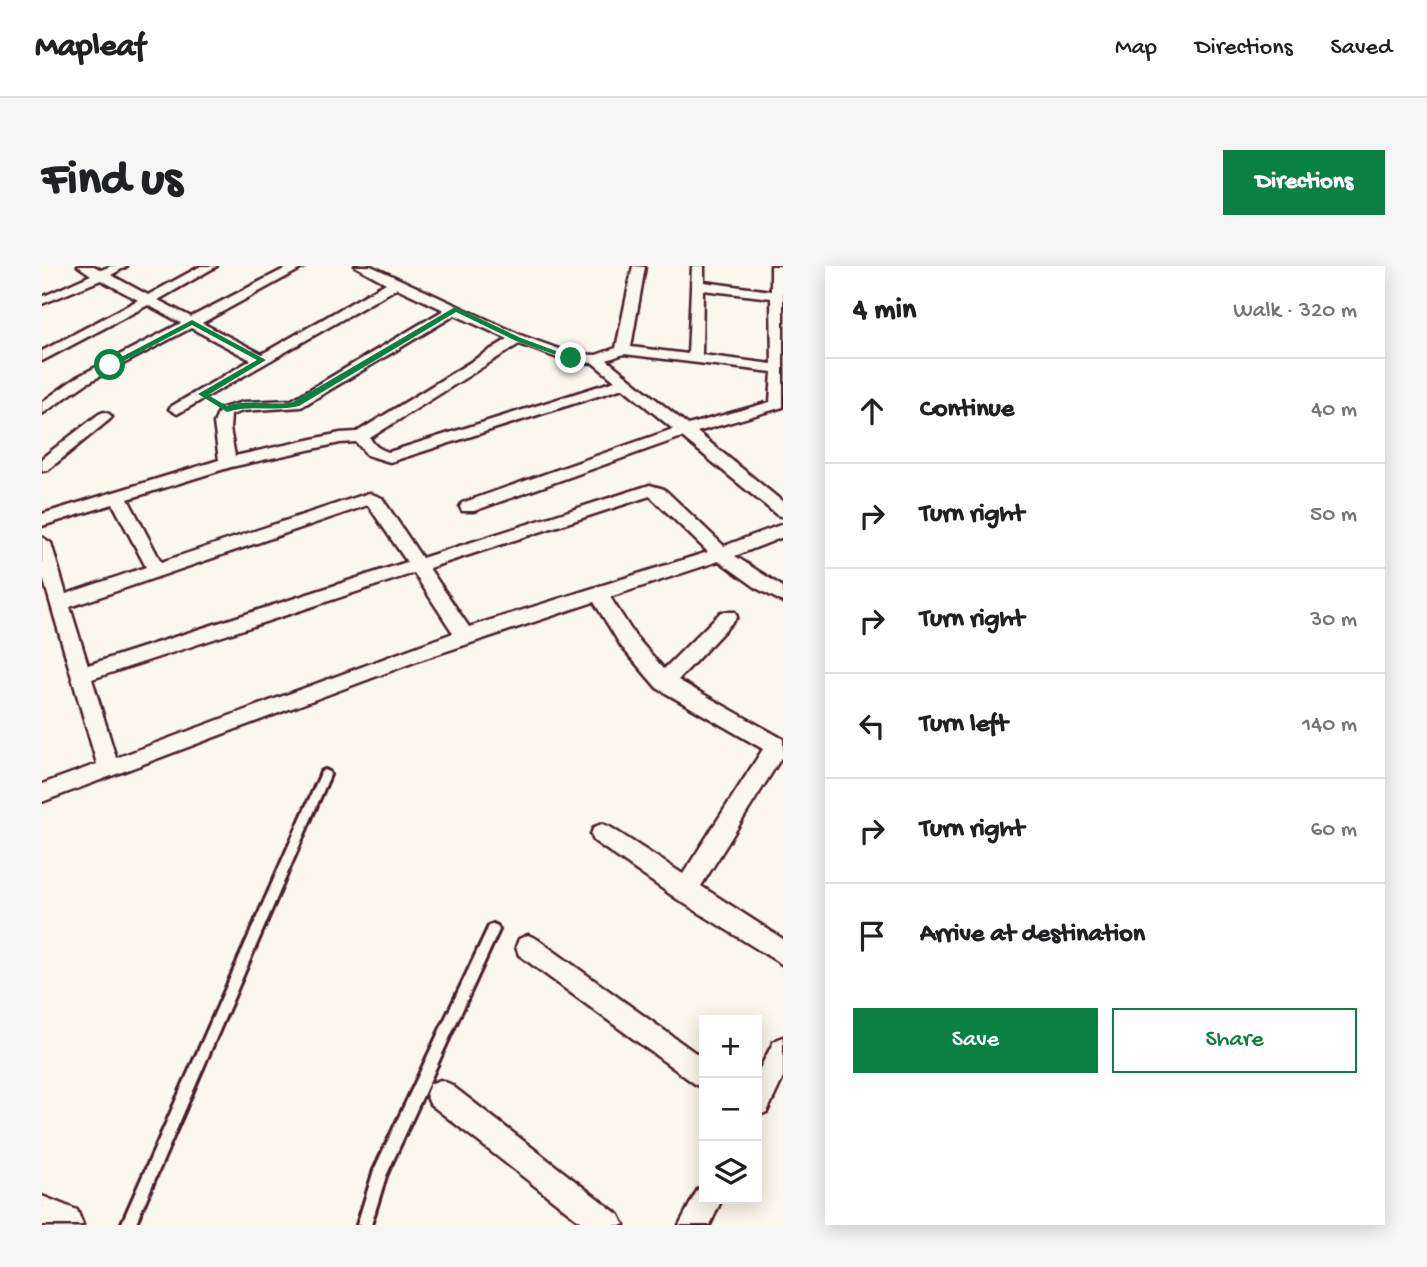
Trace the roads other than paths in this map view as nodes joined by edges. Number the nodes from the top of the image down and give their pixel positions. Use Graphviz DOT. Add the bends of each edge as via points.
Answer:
graph roads {
  1 [pos="84,266"];
  2 [pos="121,266"];
  3 [pos="211,266"];
  4 [pos="300,266"];
  5 [pos="361,266"];
  6 [pos="698,266"];
  7 [pos="776,266"];
  8 [pos="639,267"];
  9 [pos="100,276"];
  10 [pos="397,282"];
  11 [pos="697,285"];
  12 [pos="781,296"];
  13 [pos="145,299"];
  14 [pos="44,301"];
  15 [pos="455,309"];
  16 [pos="192,322"];
  17 [pos="518,339"];
  18 [pos="623,349"];
  19 [pos="42,357"];
  20 [pos="695,358"];
  21 [pos="597,359"];
  22 [pos="262,360"];
  23 [pos="779,369"];
  24 [pos="624,383"];
  25 [pos="202,394"];
  26 [pos="177,409"];
  27 [pos="42,410"];
  28 [pos="227,410"];
  29 [pos="104,417"];
  30 [pos="684,432"];
  31 [pos="361,437"];
  32 [pos="228,463"];
  33 [pos="42,466"];
  34 [pos="118,497"];
  35 [pos="468,506"];
  36 [pos="783,511"];
  37 [pos="42,520"];
  38 [pos="783,530"];
  39 [pos="42,542"];
  40 [pos="721,556"];
  41 [pos="418,565"];
  42 [pos="156,570"];
  43 [pos="598,593"];
  44 [pos="783,595"];
  45 [pos="60,603"];
  46 [pos="727,617"];
  47 [pos="465,636"];
  48 [pos="81,675"];
  49 [pos="664,682"];
  50 [pos="780,748"];
  51 [pos="109,770"];
  52 [pos="325,775"];
  53 [pos="42,793"];
  54 [pos="602,834"];
  55 [pos="685,891"];
  56 [pos="493,930"];
  57 [pos="528,947"];
  58 [pos="783,953"];
  59 [pos="783,1050"];
  60 [pos="699,1071"];
  61 [pos="762,1092"];
  62 [pos="440,1094"];
  63 [pos="705,1204"];
  64 [pos="42,1217"];
  65 [pos="62,1225"];
  66 [pos="128,1225"];
  67 [pos="364,1225"];
  68 [pos="609,1225"];
  69 [pos="694,1225"];
  1 -- 9 [label="street"];
  2 -- 9 [label="street"];
  3 -- 13 [label="street"];
  4 -- 16 [label="street"];
  5 -- 10 [label="street"];
  6 -- 11 [label="street"];
  7 -- 12 [label="street"];
  8 -- 18 [label="street"];
  9 -- 13 [label="street"];
  9 -- 14 [label="street"];
  10 -- 15 [label="street"];
  10 -- 22 [label="street"];
  11 -- 12 [label="street"];
  11 -- 20 [label="street"];
  12 -- 23 [label="street"];
  13 -- 16 [label="street"];
  13 -- 19 [label="street"];
  15 -- 17 [label="street"];
  15 -- 28 [label="street" via="296,404"];
  16 -- 22 [label="street"];
  16 -- 27 [label="street" via="82,380"];
  17 -- 21 [label="street" via="571,358"];
  17 -- 31 [label="street"];
  18 -- 20 [label="street"];
  18 -- 21 [label="street"];
  20 -- 23 [label="street"];
  21 -- 24 [label="street"];
  22 -- 25 [label="street"];
  23 -- 30 [label="street" via="777,405"];
  24 -- 30 [label="street"];
  24 -- 31 [label="street" via="390,457 366,448"];
  25 -- 26 [label="street"];
  25 -- 28 [label="street"];
  28 -- 32 [label="street" via="222,417"];
  29 -- 33 [label="street"];
  30 -- 35 [label="street"];
  30 -- 36 [label="street"];
  31 -- 32 [label="street"];
  32 -- 34 [label="street"];
  34 -- 37 [label="street"];
  34 -- 42 [label="street"];
  38 -- 40 [label="street"];
  39 -- 45 [label="street"];
  40 -- 41 [label="street" via="650,490"];
  40 -- 43 [label="street"];
  40 -- 44 [label="street" via="752,580"];
  41 -- 42 [label="street" via="376,502 369,499"];
  41 -- 47 [label="street"];
  41 -- 48 [label="street"];
  42 -- 45 [label="street"];
  43 -- 47 [label="street"];
  43 -- 49 [label="street" via="628,641"];
  45 -- 48 [label="street"];
  46 -- 49 [label="street"];
  47 -- 51 [label="street"];
  48 -- 51 [label="street"];
  49 -- 50 [label="street"];
  50 -- 55 [label="street"];
  51 -- 53 [label="street"];
  52 -- 66 [label="lane"];
  54 -- 55 [label="street"];
  55 -- 58 [label="street"];
  56 -- 67 [label="lane" via="379,1175"];
  57 -- 60 [label="street"];
  59 -- 61 [label="street"];
  62 -- 68 [label="street"];
  63 -- 69 [label="street"];
  64 -- 65 [label="street"];
}
